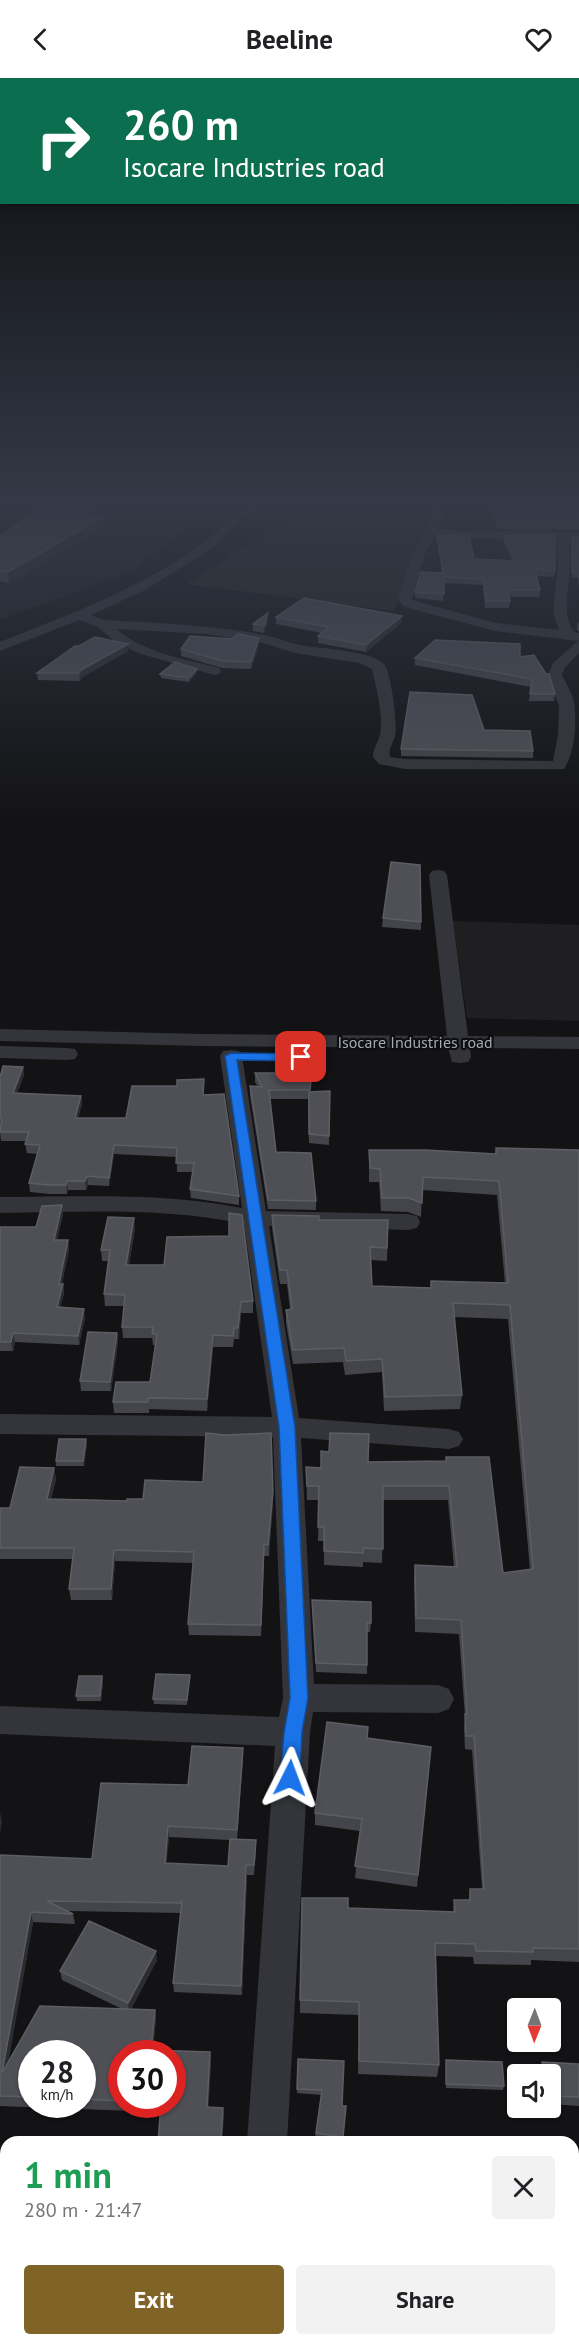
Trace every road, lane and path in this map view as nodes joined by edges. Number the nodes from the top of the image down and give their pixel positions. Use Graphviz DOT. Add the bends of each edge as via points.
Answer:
graph roads {
  1 [pos="96,608"];
  2 [pos="424,608"];
  3 [pos="561,608"];
  4 [pos="79,616"];
  5 [pos="103,624"];
  6 [pos="573,635"];
  7 [pos="579,645"];
  8 [pos="0,647"];
  9 [pos="214,671"];
  10 [pos="438,875"];
  11 [pos="0,1035"];
  12 [pos="579,1043"];
  13 [pos="460,1050"];
  14 [pos="0,1052"];
  15 [pos="231,1056"];
  16 [pos="579,1060"];
  17 [pos="0,1205"];
  18 [pos="255,1218"];
  19 [pos="408,1222"];
  20 [pos="0,1424"];
  21 [pos="287,1427"];
  22 [pos="449,1439"];
  23 [pos="438,1699"];
  24 [pos="296,1715"];
  25 [pos="0,1720"];
  26 [pos="267,2136"];
  1 -- 4 [label="street"];
  2 -- 6 [label="street" via="495,627"];
  3 -- 6 [label="street" via="563,628"];
  4 -- 5 [label="street"];
  4 -- 8 [label="street"];
  5 -- 7 [label="street" via="207,630 374,663 379,668 386,702 388,734 381,757 405,764 558,766 565,739 566,702 555,675 558,666"];
  5 -- 9 [label="street" via="119,639 135,646"];
  10 -- 13 [label="street"];
  11 -- 13 [label="street, Isocare Industries road"];
  12 -- 13 [label="street, Isocare Industries road"];
  13 -- 15 [label="street, Isocare Industries road"];
  13 -- 16 [label="street, Isocare Industries road"];
  14 -- 15 [label="street, Isocare Industries road"];
  15 -- 18 [label="street"];
  17 -- 18 [label="street" via="149,1204 210,1209"];
  18 -- 19 [label="street"];
  18 -- 21 [label="street"];
  20 -- 21 [label="street"];
  21 -- 22 [label="street"];
  21 -- 24 [label="street"];
  23 -- 24 [label="street"];
  24 -- 25 [label="street"];
  24 -- 26 [label="street"];
}
